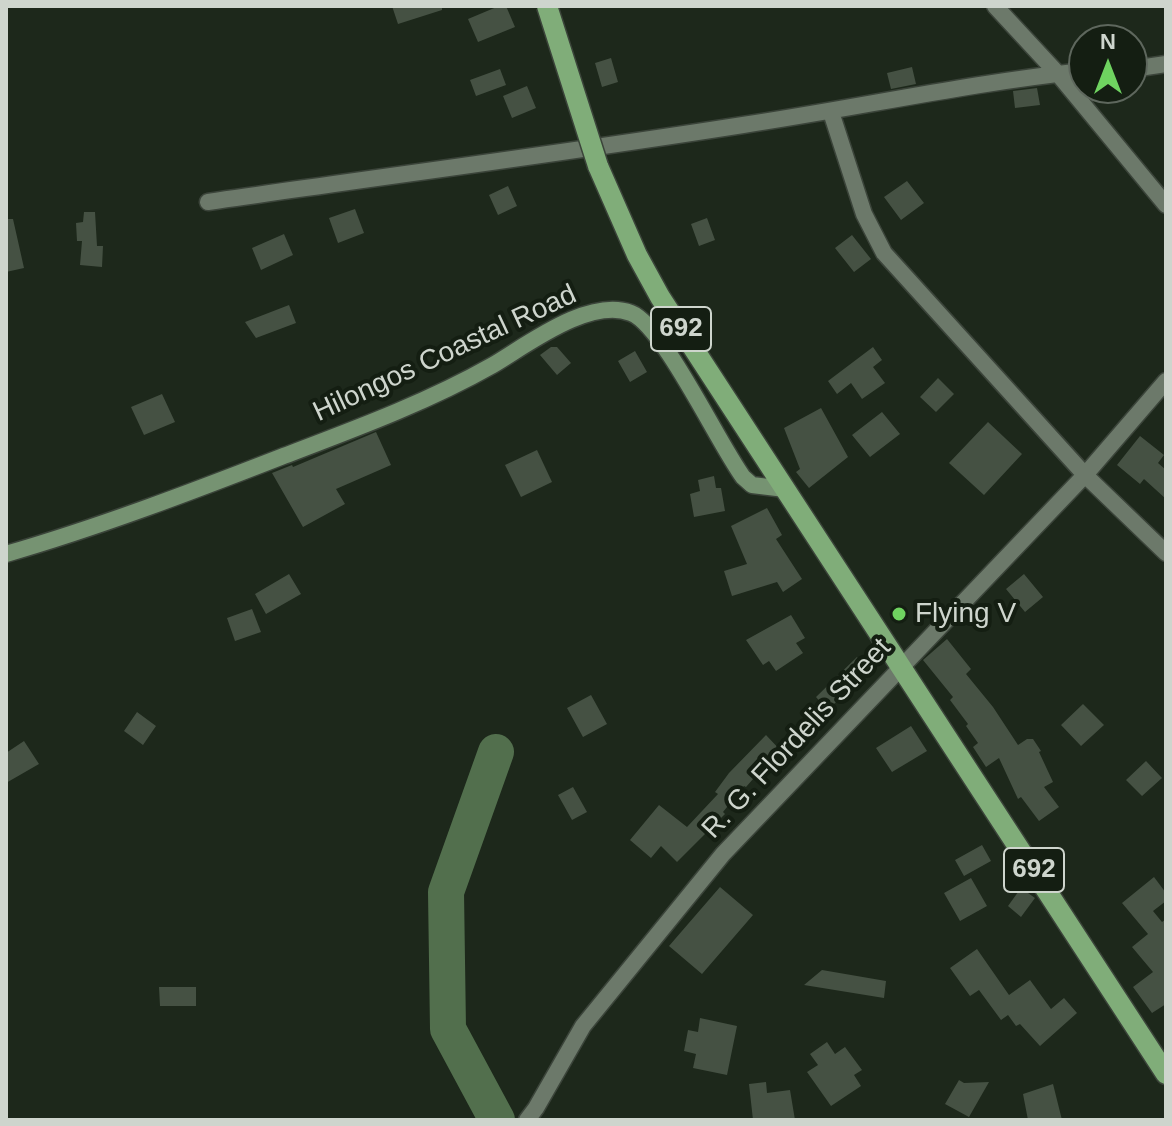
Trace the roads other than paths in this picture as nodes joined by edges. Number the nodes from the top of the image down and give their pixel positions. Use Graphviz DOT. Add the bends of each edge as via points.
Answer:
graph roads {
  1 [pos="547,6"];
  2 [pos="995,6"];
  3 [pos="1068,73"];
  4 [pos="1058,74"];
  5 [pos="831,112"];
  6 [pos="208,202"];
  7 [pos="1166,205"];
  8 [pos="1166,381"];
  9 [pos="1085,475"];
  10 [pos="783,486"];
  11 [pos="1166,553"];
  12 [pos="6,554"];
  13 [pos="902,665"];
  14 [pos="1166,1074"];
  15 [pos="527,1120"];
  1 -- 10 [label="main road, 692, bridge" via="598,166 637,255"];
  2 -- 4 [label="street"];
  3 -- 4 [label="street"];
  4 -- 5 [label="street" via="985,82"];
  4 -- 7 [label="street"];
  5 -- 6 [label="street"];
  5 -- 9 [label="street" via="864,214 884,253"];
  8 -- 9 [label="street, R. G. Flordelis Street"];
  9 -- 11 [label="street"];
  9 -- 13 [label="street, R. G. Flordelis Street"];
  10 -- 12 [label="street, Hilongos Coastal Road" via="752,485 743,477 664,345 643,321 619,310 600,311 561,325 475,375 337,436 66,537"];
  10 -- 13 [label="main road, 692"];
  13 -- 14 [label="main road, 692"];
  13 -- 15 [label="street, R. G. Flordelis Street" via="723,854 583,1026"];
}
